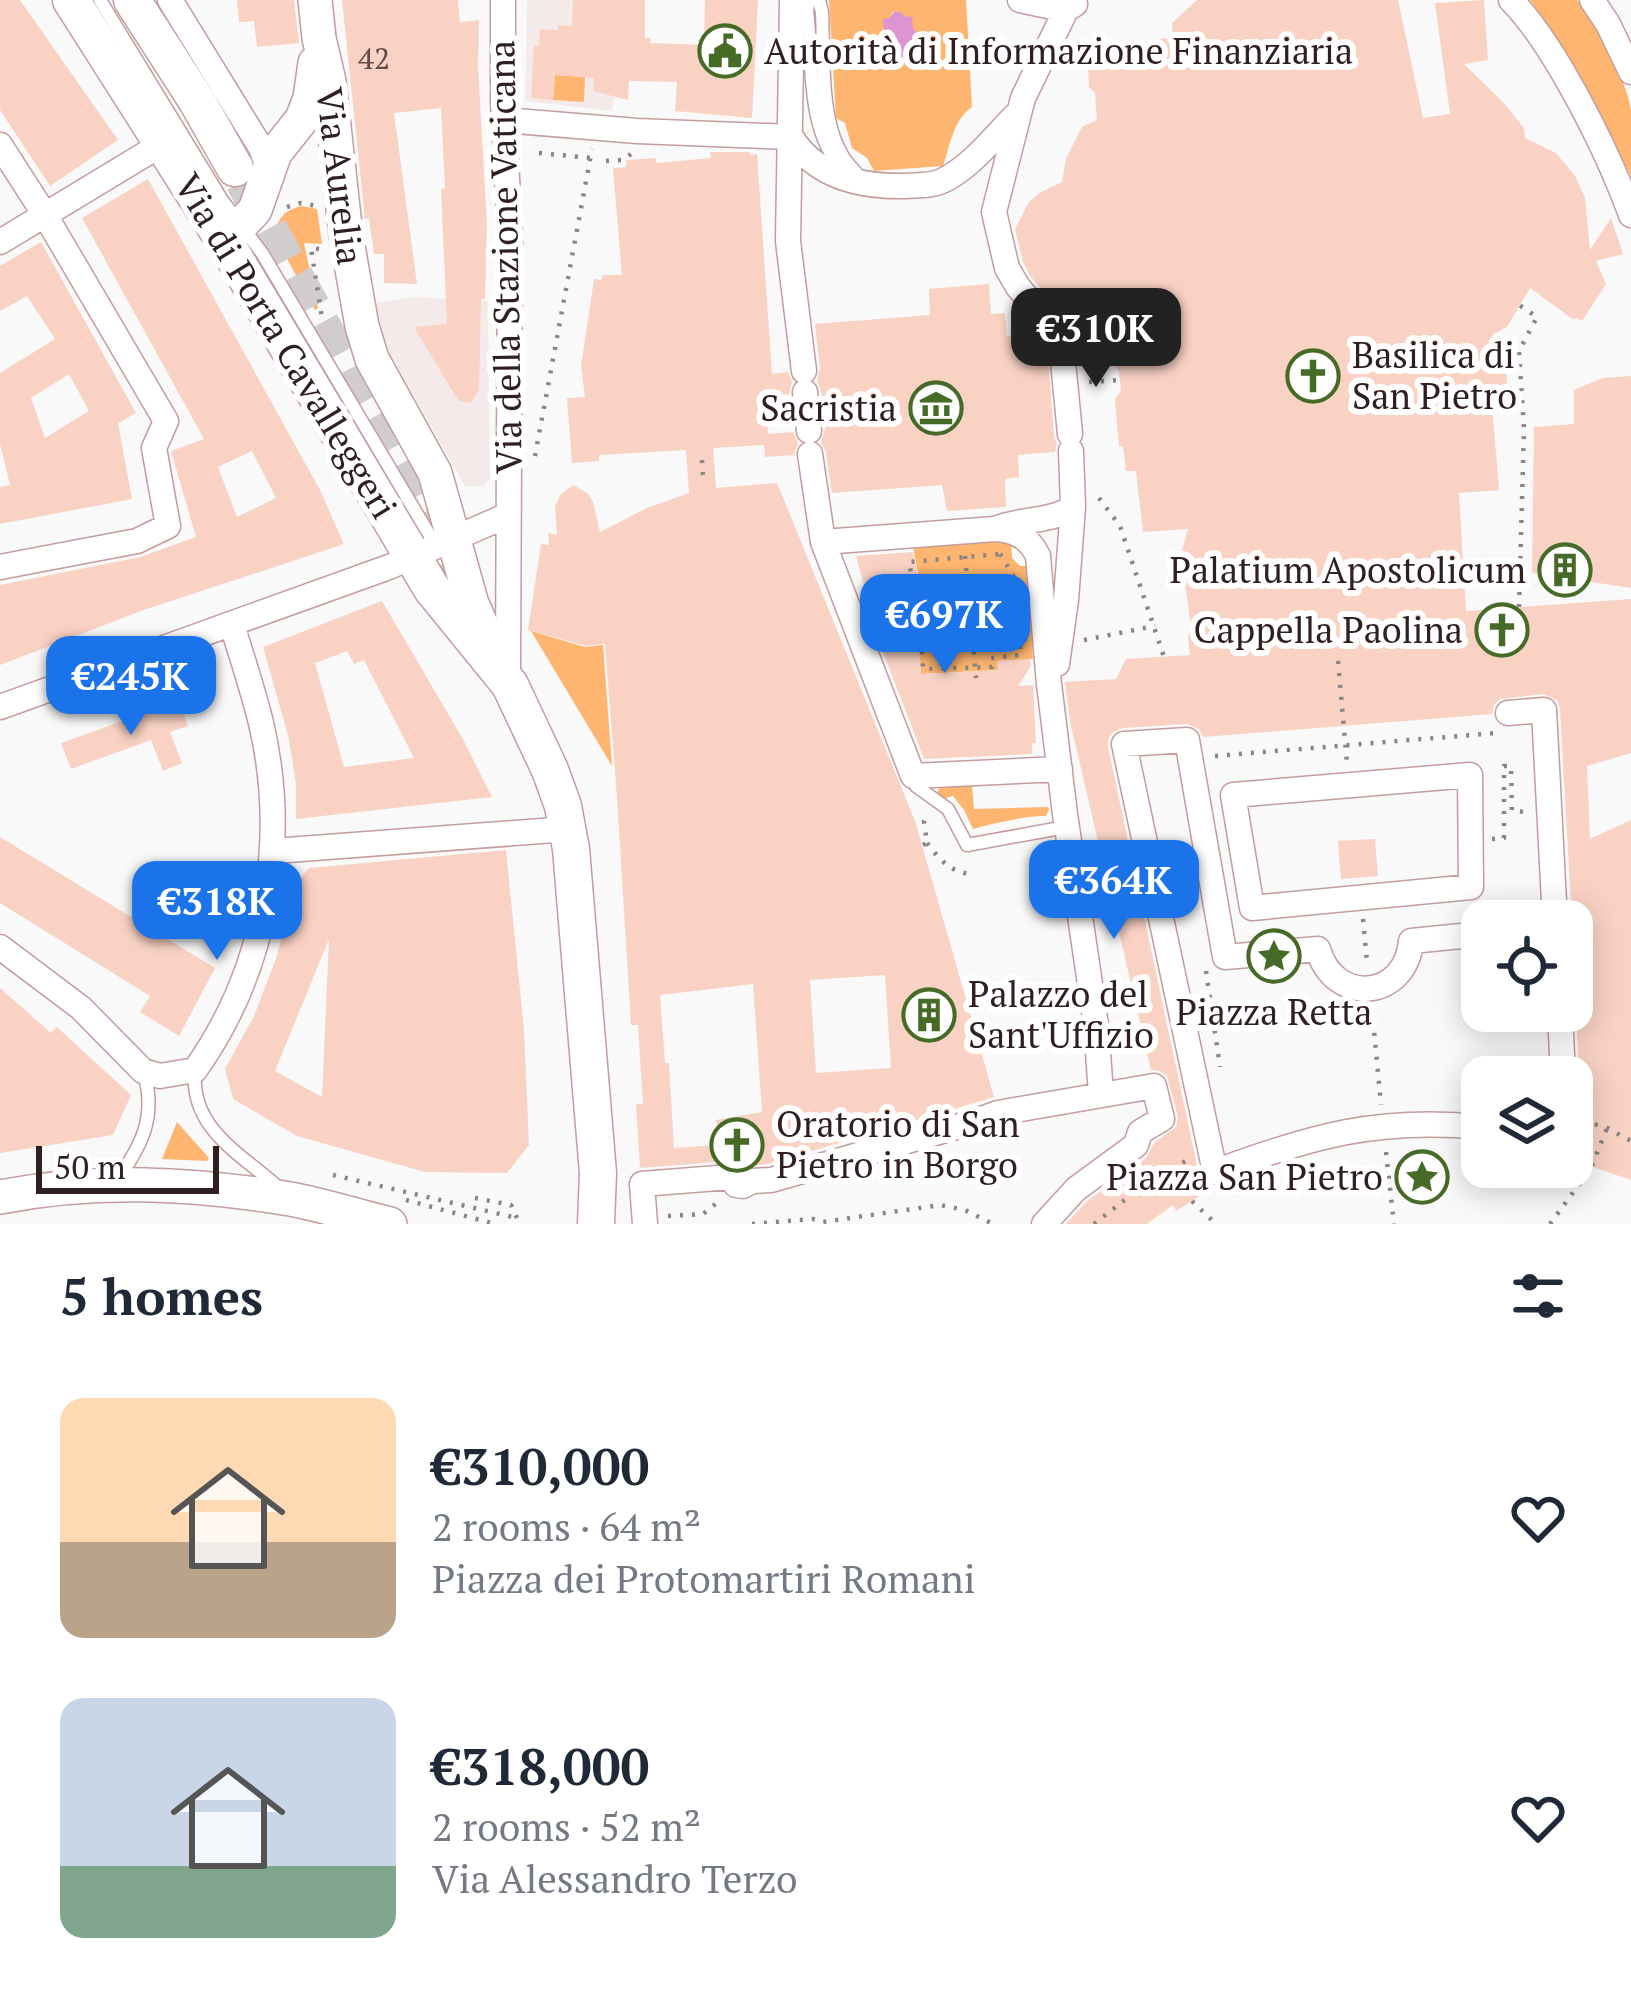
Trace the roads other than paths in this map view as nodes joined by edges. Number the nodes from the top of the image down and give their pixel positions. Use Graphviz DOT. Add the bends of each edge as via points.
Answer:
graph roads {
  1 [pos="71,0"];
  2 [pos="100,0"];
  3 [pos="132,0"];
  4 [pos="170,0"];
  5 [pos="315,0"];
  6 [pos="502,0"];
  7 [pos="792,0"];
  8 [pos="808,0"];
  9 [pos="819,0"];
  10 [pos="1020,0"];
  11 [pos="1511,0"];
  12 [pos="1592,0"];
  13 [pos="1071,3"];
  14 [pos="319,38"];
  15 [pos="1631,72"];
  16 [pos="1018,112"];
  17 [pos="503,120"];
  18 [pos="296,128"];
  19 [pos="791,137"];
  20 [pos="162,143"];
  21 [pos="0,146"];
  22 [pos="252,168"];
  23 [pos="338,172"];
  24 [pos="860,183"];
  25 [pos="45,214"];
  26 [pos="1631,215"];
  27 [pos="233,233"];
  28 [pos="0,242"];
  29 [pos="369,351"];
  30 [pos="1073,495"];
  31 [pos="508,515"];
  32 [pos="994,529"];
  33 [pos="823,542"];
  34 [pos="436,548"];
  35 [pos="0,567"];
  36 [pos="232,625"];
  37 [pos="1049,684"];
  38 [pos="510,686"];
  39 [pos="0,707"];
  40 [pos="1504,723"];
  41 [pos="1060,769"];
  42 [pos="913,776"];
  43 [pos="1067,826"];
  44 [pos="568,829"];
  45 [pos="274,851"];
  46 [pos="1361,896"];
  47 [pos="1554,900"];
  48 [pos="1461,936"];
  49 [pos="0,947"];
  50 [pos="195,1070"];
  51 [pos="143,1071"];
  52 [pos="1102,1094"];
  53 [pos="1461,1126"];
  54 [pos="115,1183"];
  55 [pos="0,1196"];
  56 [pos="291,1200"];
  57 [pos="408,1208"];
  58 [pos="596,1224"];
  59 [pos="645,1224"];
  60 [pos="1044,1224"];
  1 -- 20 [label="main road, Via di Porta Cavalleggeri"];
  2 -- 27 [label="lane, Via di Porta Cavalleggeri" via="222,200"];
  3 -- 22 [label="main road, Via di Porta Cavalleggeri" via="196,100"];
  4 -- 22 [label="street" via="261,148"];
  5 -- 14 [label="street, Via Aurelia"];
  6 -- 17 [label="street, Via della Stazione Vaticana"];
  7 -- 19 [label="street"];
  8 -- 24 [label="lane" via="820,133 833,159"];
  9 -- 24 [label="lane" via="833,135"];
  10 -- 13 [label="street"];
  11 -- 26 [label="street" via="1570,87"];
  12 -- 15 [label="street"];
  13 -- 16 [label="street"];
  14 -- 18 [label="street" via="310,98"];
  14 -- 23 [label="street, Via Aurelia"];
  16 -- 24 [label="street" via="937,184"];
  16 -- 30 [label="street" via="996,227 1007,268 1060,342"];
  17 -- 19 [label="street"];
  17 -- 31 [label="street, Via della Stazione Vaticana"];
  18 -- 22 [label="street"];
  18 -- 23 [label="street" via="322,136"];
  19 -- 24 [label="street" via="815,164"];
  19 -- 33 [label="street" via="788,241"];
  20 -- 25 [label="street"];
  20 -- 27 [label="main road, Via di Porta Cavalleggeri"];
  21 -- 25 [label="street"];
  22 -- 27 [label="street" via="261,200"];
  23 -- 29 [label="street, Via Aurelia"];
  25 -- 28 [label="street"];
  25 -- 35 [label="street" via="166,421 154,448 168,526 137,541"];
  27 -- 34 [label="main road, Via di Porta Cavalleggeri"];
  29 -- 34 [label="street, Via di Porta Cavalleggeri" via="430,461"];
  30 -- 32 [label="street" via="1062,515"];
  30 -- 37 [label="street"];
  31 -- 34 [label="street, Via della Stazione Vaticana"];
  31 -- 38 [label="street, Via della Stazione Vaticana"];
  32 -- 33 [label="street"];
  32 -- 37 [label="street" via="1021,536 1038,556"];
  33 -- 42 [label="street"];
  34 -- 36 [label="street, Via della Stazione Vaticana"];
  34 -- 38 [label="street, Via di Porta Cavalleggeri" via="467,585"];
  34 -- 38 [label="main road, Via di Porta Cavalleggeri" via="432,589"];
  36 -- 39 [label="street, Via della Stazione Vaticana"];
  36 -- 45 [label="street" via="263,736"];
  37 -- 41 [label="street"];
  38 -- 44 [label="main road, Via di Porta Cavalleggeri"];
  40 -- 47 [label="street" via="1544,710"];
  41 -- 42 [label="street"];
  41 -- 43 [label="street"];
  42 -- 43 [label="lane" via="955,818 967,845"];
  43 -- 52 [label="street"];
  44 -- 45 [label="street"];
  44 -- 58 [label="main road, Via di Porta Cavalleggeri"];
  45 -- 50 [label="street" via="250,959"];
  46 -- 46 [label="street" via="1252,908 1233,795 1470,775 1472,887"];
  48 -- 53 [label="street" via="1411,941 1401,970 1370,988 1332,976 1318,949 1225,957 1187,740 1124,744 1215,1172 1306,1140 1383,1126"];
  49 -- 51 [label="street" via="81,1008"];
  50 -- 51 [label="street"];
  50 -- 56 [label="lane" via="208,1126"];
  51 -- 54 [label="lane" via="147,1124"];
  52 -- 59 [label="street" via="998,1113 746,1186 730,1178 642,1184"];
  52 -- 60 [label="street" via="1154,1085 1162,1119"];
  54 -- 55 [label="street"];
  54 -- 56 [label="street"];
  56 -- 57 [label="street"];
}
